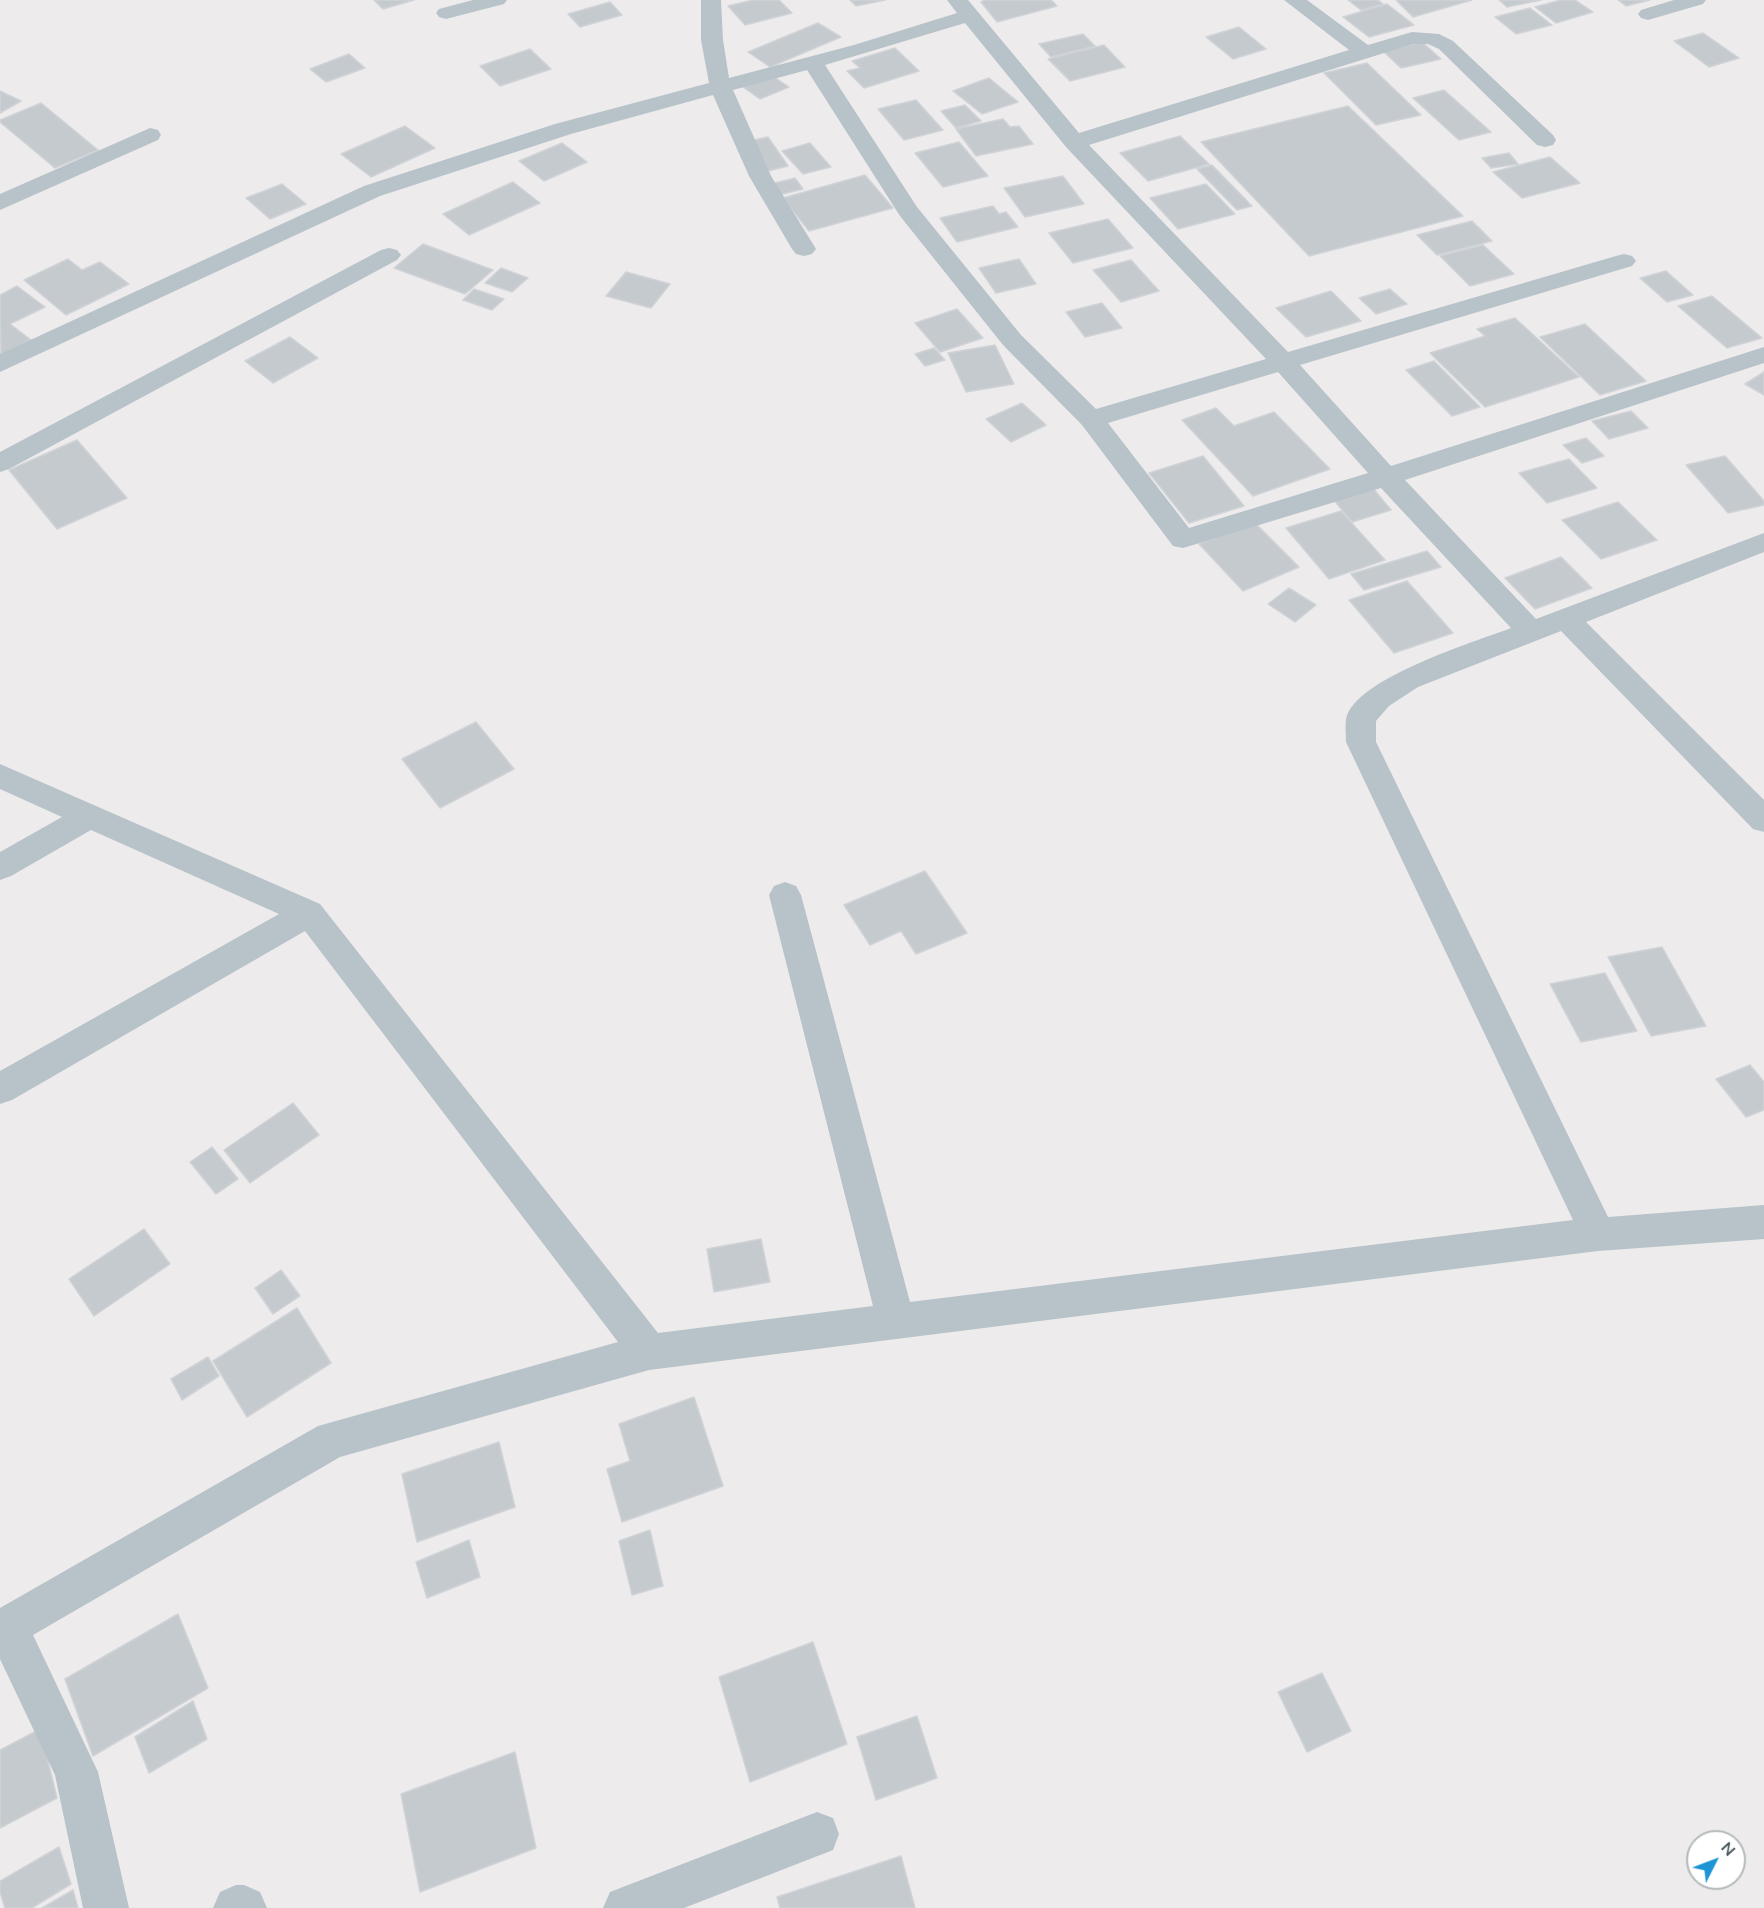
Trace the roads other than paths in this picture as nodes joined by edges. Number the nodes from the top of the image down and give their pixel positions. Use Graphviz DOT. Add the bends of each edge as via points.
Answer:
graph roads {
  1 [pos="498,0"];
  2 [pos="711,0"];
  3 [pos="1294,0"];
  4 [pos="1696,0"];
  5 [pos="964,8"];
  6 [pos="446,13"];
  7 [pos="1648,14"];
  8 [pos="1365,52"];
  9 [pos="812,62"];
  10 [pos="720,86"];
  11 [pos="150,135"];
  12 [pos="1545,140"];
  13 [pos="1074,142"];
  14 [pos="0,203"];
  15 [pos="804,249"];
  16 [pos="389,255"];
  17 [pos="1624,261"];
  18 [pos="1764,356"];
  19 [pos="1282,361"];
  20 [pos="0,364"];
  21 [pos="1091,418"];
  22 [pos="0,463"];
  23 [pos="1386,477"];
  24 [pos="1764,542"];
  25 [pos="1566,619"];
  26 [pos="1532,632"];
  27 [pos="0,776"];
  28 [pos="90,816"];
  29 [pos="1764,820"];
  30 [pos="0,867"];
  31 [pos="785,896"];
  32 [pos="309,913"];
  33 [pos="0,1089"];
  34 [pos="1764,1222"];
  35 [pos="1598,1234"];
  36 [pos="897,1321"];
  37 [pos="649,1352"];
  38 [pos="3,1630"];
  39 [pos="817,1833"];
  40 [pos="106,1908"];
  41 [pos="236,1908"];
  42 [pos="244,1908"];
  43 [pos="626,1908"];
  1 -- 6 [label="street"];
  2 -- 10 [label="street" via="712,40"];
  3 -- 8 [label="street"];
  4 -- 7 [label="street"];
  5 -- 9 [label="street"];
  5 -- 13 [label="street"];
  8 -- 12 [label="street" via="1412,38 1432,38 1460,56"];
  8 -- 13 [label="street"];
  9 -- 10 [label="street"];
  9 -- 21 [label="street" via="908,211 1012,340"];
  10 -- 15 [label="street" via="760,176"];
  10 -- 20 [label="street" via="563,129 372,191"];
  11 -- 14 [label="street"];
  13 -- 19 [label="street"];
  16 -- 22 [label="street"];
  17 -- 19 [label="street"];
  18 -- 23 [label="street"];
  19 -- 21 [label="street"];
  19 -- 23 [label="street"];
  21 -- 23 [label="street" via="1184,539"];
  23 -- 26 [label="street"];
  24 -- 25 [label="street"];
  25 -- 26 [label="street"];
  25 -- 29 [label="street"];
  26 -- 35 [label="street" via="1408,679 1379,698 1361,718 1361,742"];
  27 -- 28 [label="street"];
  28 -- 30 [label="street"];
  28 -- 32 [label="street"];
  31 -- 36 [label="street"];
  32 -- 33 [label="street"];
  32 -- 37 [label="street"];
  34 -- 35 [label="street"];
  35 -- 36 [label="street"];
  36 -- 37 [label="street"];
  37 -- 38 [label="street" via="332,1440"];
  38 -- 40 [label="street" via="76,1772"];
  39 -- 43 [label="street"];
  41 -- 42 [label="street"];
}
